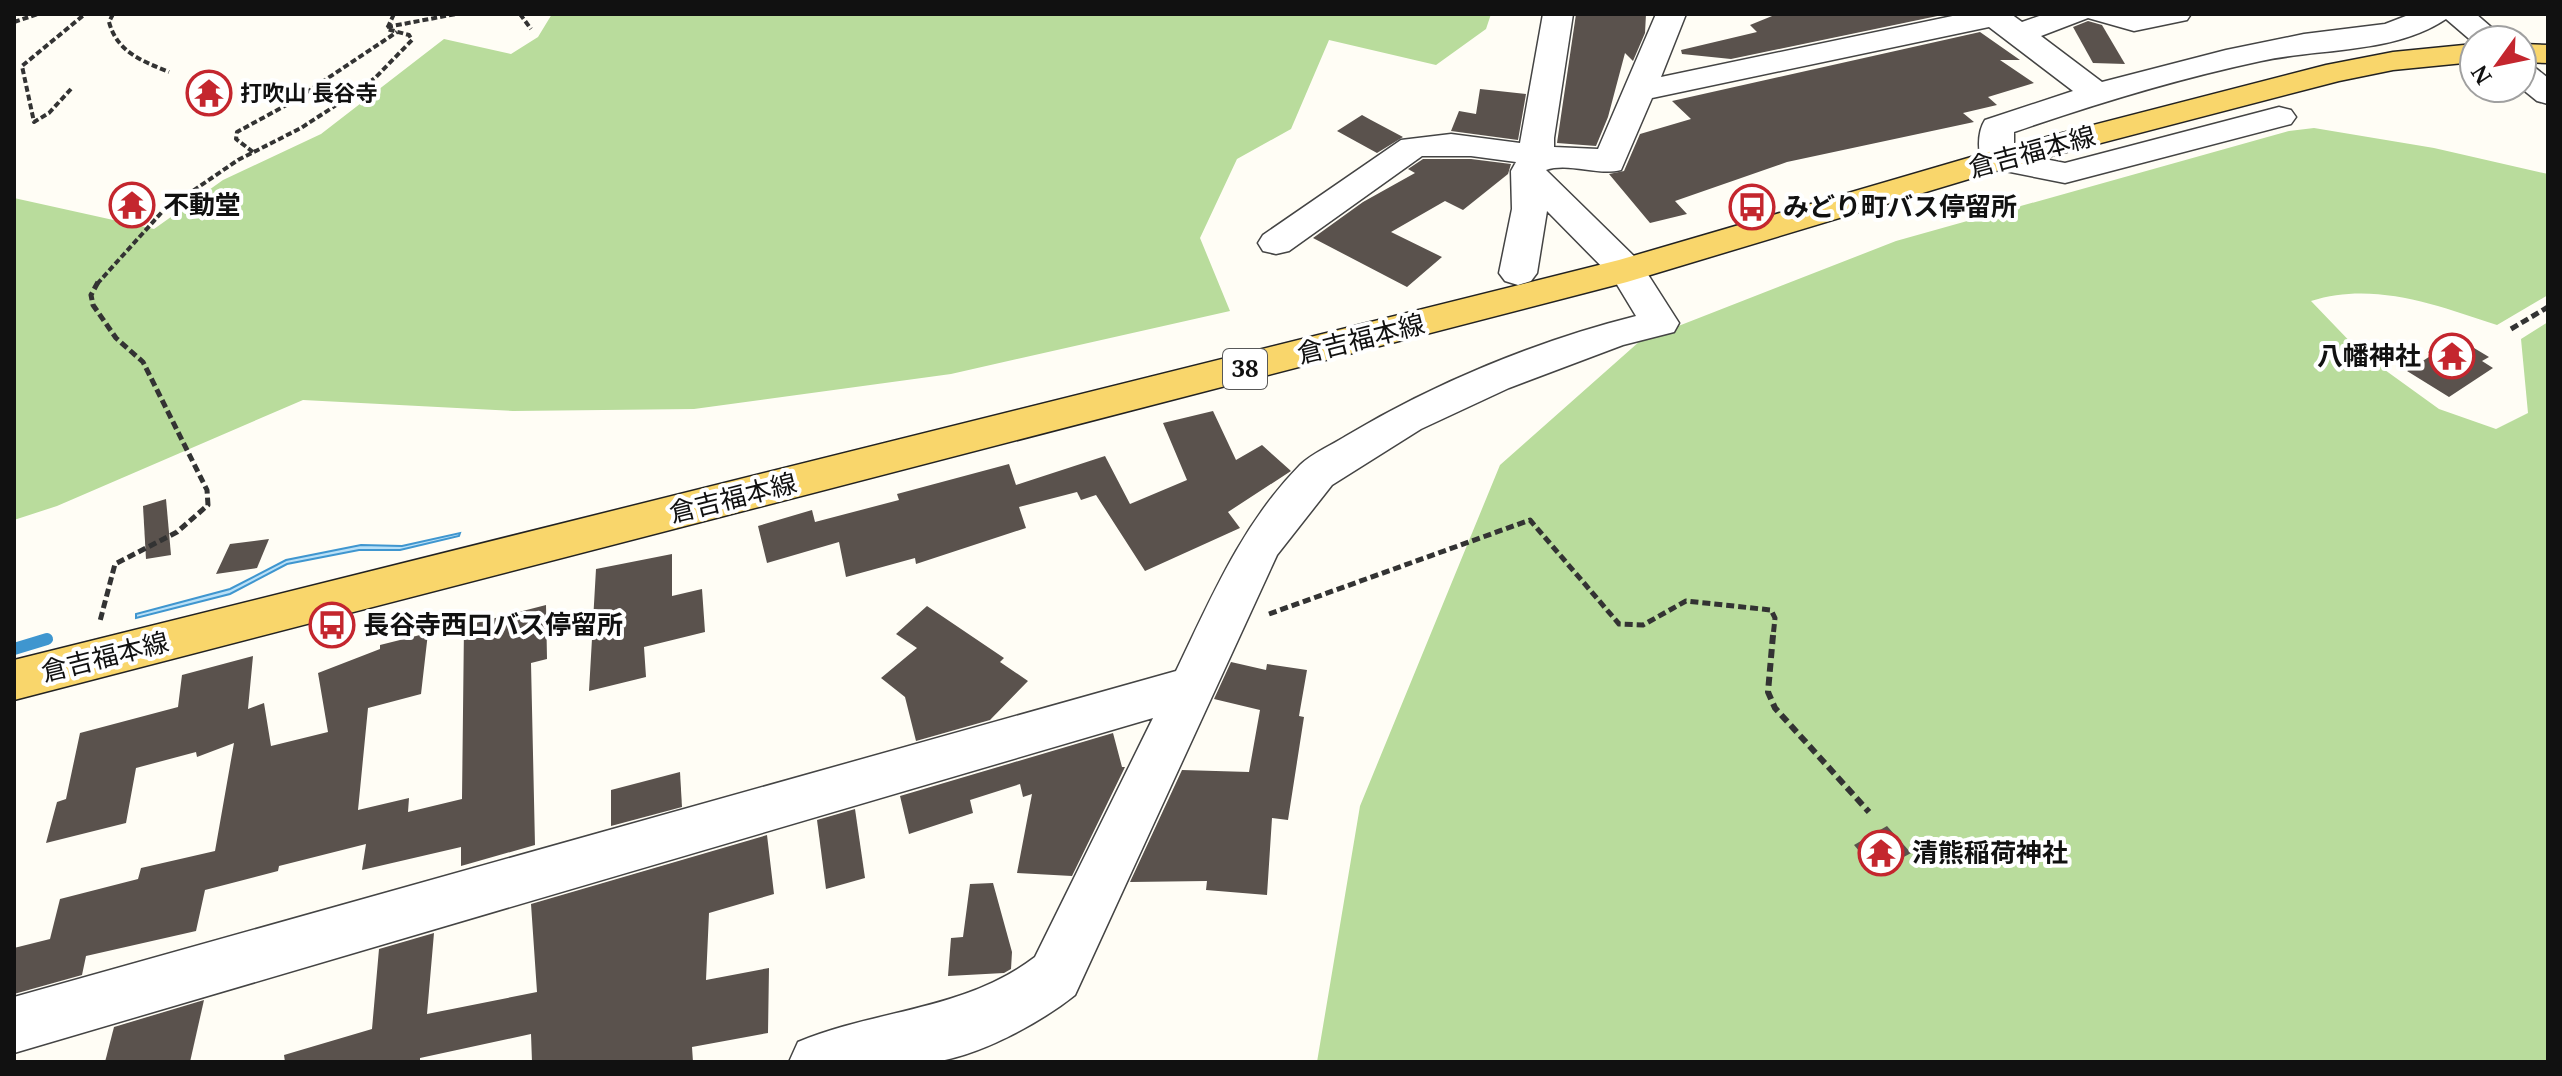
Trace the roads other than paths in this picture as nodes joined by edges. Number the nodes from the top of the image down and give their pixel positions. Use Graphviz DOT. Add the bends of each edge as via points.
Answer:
graph roads {
  1 [pos="1558,14"];
  2 [pos="1671,14"];
  3 [pos="2075,14"];
  4 [pos="2100,14"];
  5 [pos="2176,14"];
  6 [pos="2434,14"];
  7 [pos="2002,21"];
  8 [pos="2458,40"];
  9 [pos="1640,91"];
  10 [pos="2095,92"];
  11 [pos="2279,117"];
  12 [pos="1997,160"];
  13 [pos="1533,163"];
  14 [pos="1276,243"];
  15 [pos="1627,270"];
  16 [pos="1518,273"];
  17 [pos="1194,686"];
  18 [pos="17,687"];
  19 [pos="14,1025"];
  20 [pos="818,1062"];
  1 -- 13 [label="street"];
  2 -- 9 [label="street"];
  3 -- 7 [label="street"];
  4 -- 5 [label="street" via="2134,22"];
  6 -- 10 [label="street" via="2398,33 2306,43"];
  7 -- 9 [label="street"];
  7 -- 10 [label="street"];
  8 -- 12 [label="main road, 倉吉福本線 / 38" via="2393,61"];
  9 -- 13 [label="street" via="1609,163 1594,156"];
  10 -- 12 [label="street" via="1997,127"];
  11 -- 12 [label="street" via="2065,173"];
  12 -- 15 [label="main road, 倉吉福本線 / 38"];
  13 -- 14 [label="street" via="1440,142 1413,147"];
  13 -- 15 [label="street"];
  13 -- 16 [label="street"];
  15 -- 17 [label="street" via="1660,323 1495,378 1407,419 1317,474 1259,546"];
  15 -- 18 [label="main road, 倉吉福本線 / 38" via="90,661"];
  17 -- 19 [label="street"];
  17 -- 20 [label="street" via="1055,976 1037,994 1002,1013"];
}
